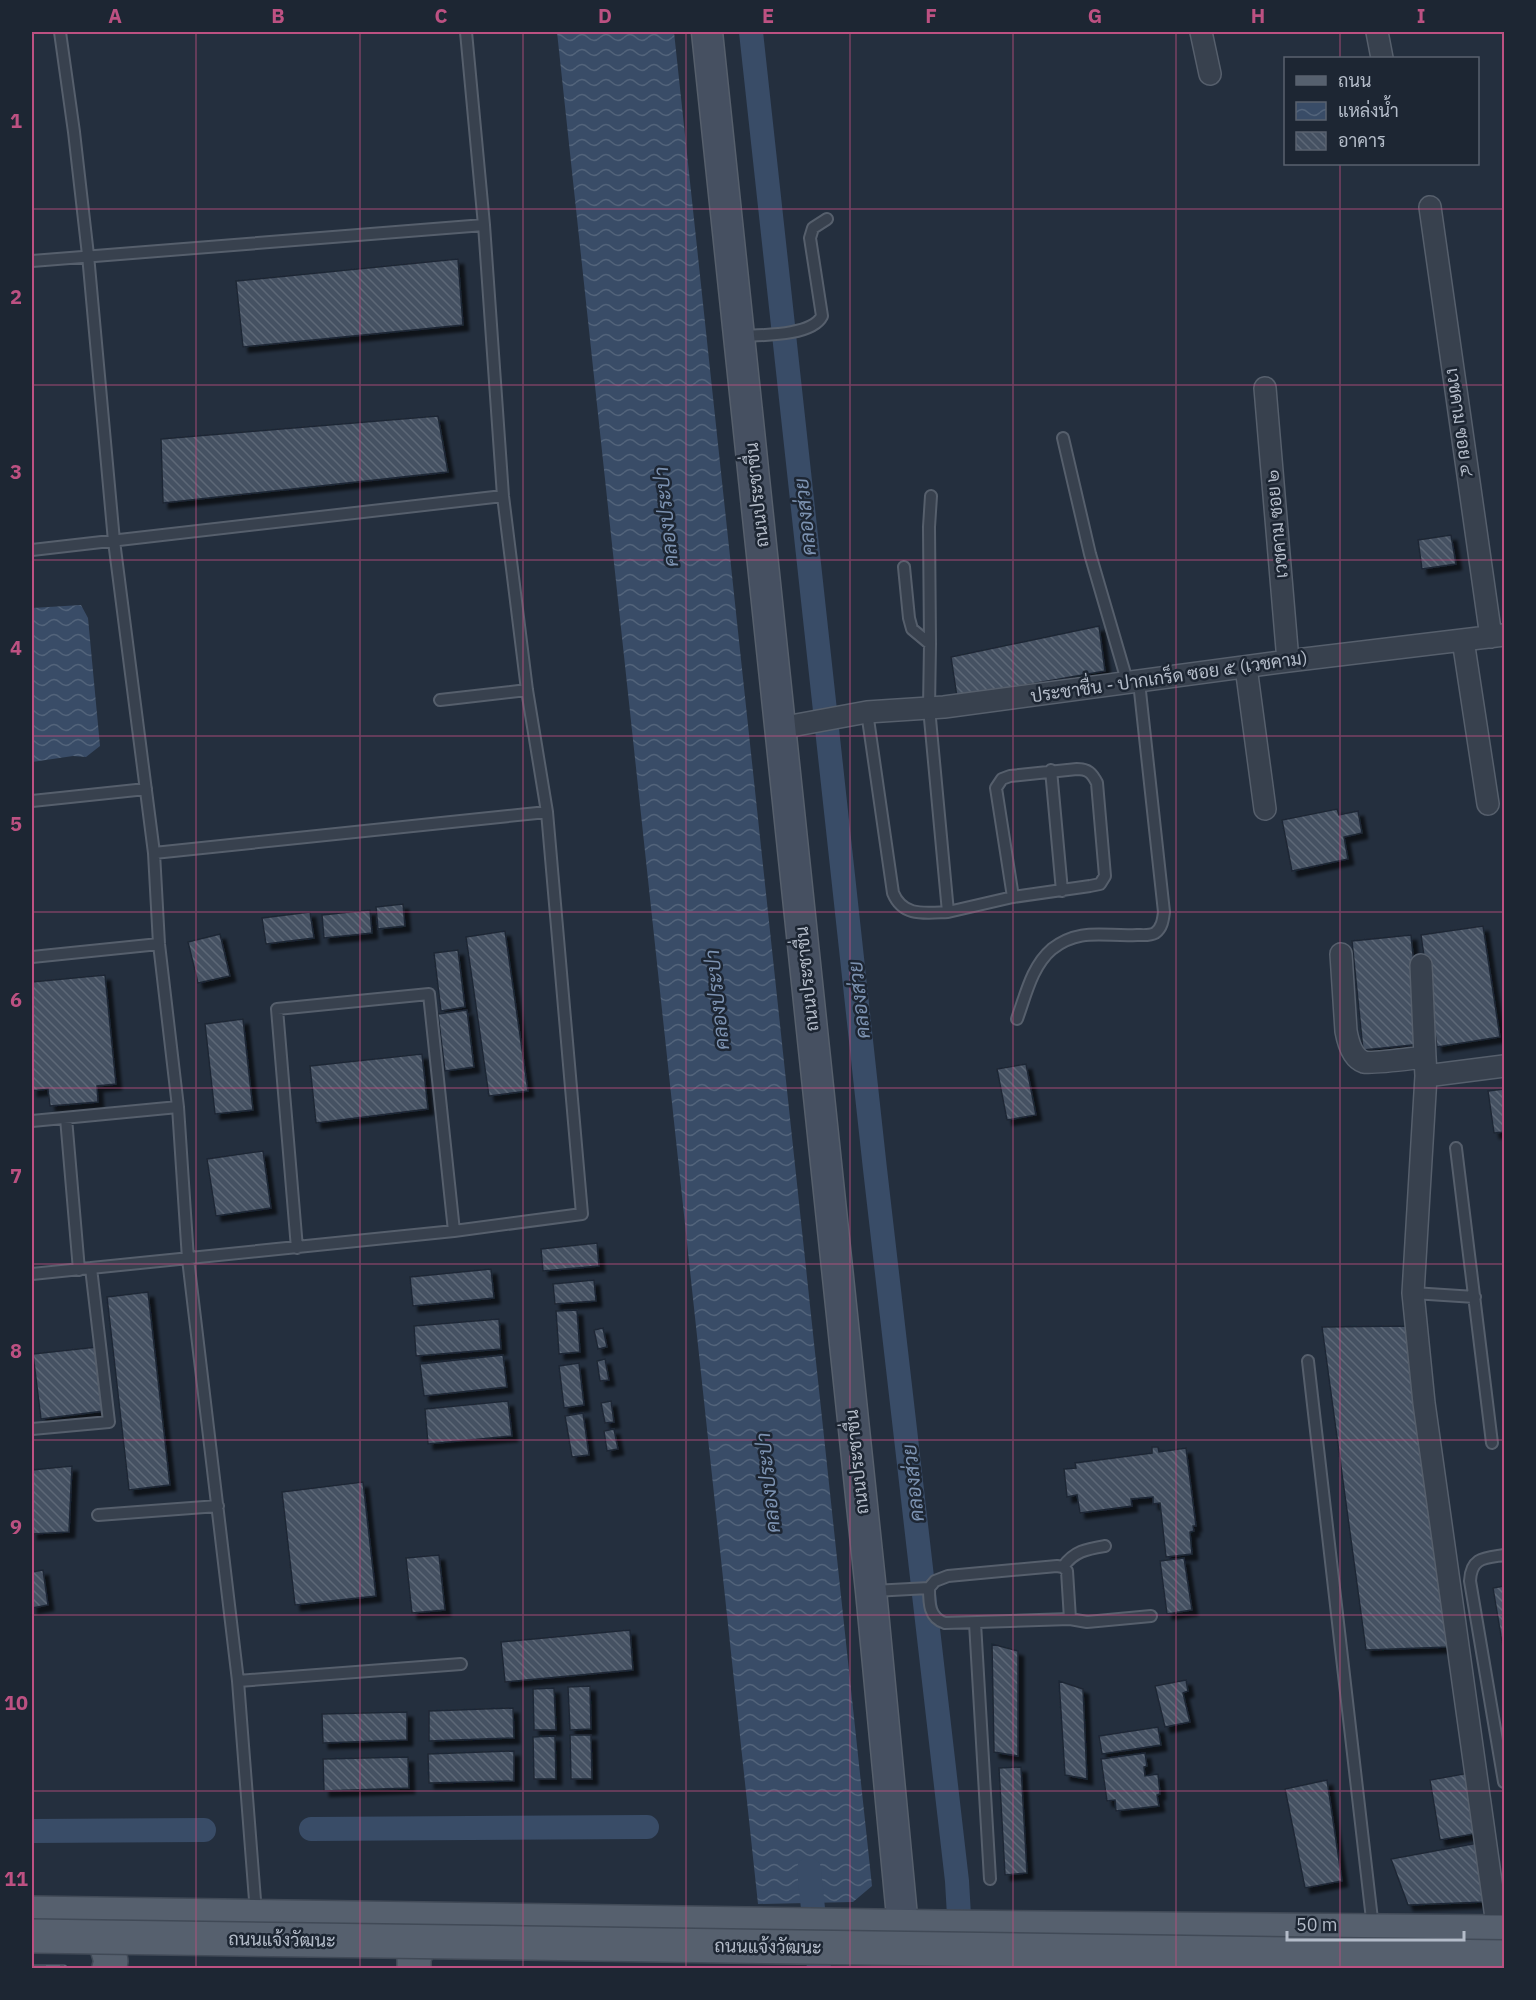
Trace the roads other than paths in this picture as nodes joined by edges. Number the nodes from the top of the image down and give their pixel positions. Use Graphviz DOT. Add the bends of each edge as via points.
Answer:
graph roads {
  1 [pos="60,32"];
  2 [pos="466,32"];
  3 [pos="707,32"];
  4 [pos="1201,32"];
  5 [pos="1377,32"];
  6 [pos="1382,57"];
  7 [pos="1210,74"];
  8 [pos="1430,207"];
  9 [pos="827,219"];
  10 [pos="484,225"];
  11 [pos="88,255"];
  12 [pos="32,261"];
  13 [pos="751,336"];
  14 [pos="1265,388"];
  15 [pos="1063,438"];
  16 [pos="503,496"];
  17 [pos="931,496"];
  18 [pos="114,541"];
  19 [pos="32,550"];
  20 [pos="904,567"];
  21 [pos="1498,636"];
  22 [pos="1463,640"];
  23 [pos="930,644"];
  24 [pos="1288,661"];
  25 [pos="1246,667"];
  26 [pos="1133,683"];
  27 [pos="527,690"];
  28 [pos="440,700"];
  29 [pos="929,708"];
  30 [pos="867,712"];
  31 [pos="789,727"];
  32 [pos="1051,770"];
  33 [pos="146,789"];
  34 [pos="32,801"];
  35 [pos="1488,804"];
  36 [pos="1265,809"];
  37 [pos="547,812"];
  38 [pos="154,854"];
  39 [pos="1062,891"];
  40 [pos="1013,897"];
  41 [pos="948,912"];
  42 [pos="159,944"];
  43 [pos="1341,954"];
  44 [pos="32,957"];
  45 [pos="1421,965"];
  46 [pos="1017,1019"];
  47 [pos="1426,1066"];
  48 [pos="1504,1066"];
  49 [pos="178,1107"];
  50 [pos="66,1118"];
  51 [pos="32,1121"];
  52 [pos="1456,1148"];
  53 [pos="454,1231"];
  54 [pos="297,1248"];
  55 [pos="188,1259"];
  56 [pos="85,1269"];
  57 [pos="32,1274"];
  58 [pos="1413,1293"];
  59 [pos="1475,1297"];
  60 [pos="1308,1361"];
  61 [pos="32,1429"];
  62 [pos="1492,1443"];
  63 [pos="218,1506"];
  64 [pos="98,1515"];
  65 [pos="1105,1546"];
  66 [pos="1504,1555"];
  67 [pos="1063,1567"];
  68 [pos="929,1588"];
  69 [pos="882,1591"];
  70 [pos="1152,1616"];
  71 [pos="1070,1619"];
  72 [pos="975,1623"];
  73 [pos="461,1664"];
  74 [pos="238,1681"];
  75 [pos="1504,1782"];
  76 [pos="990,1879"];
  77 [pos="45,1913"];
  78 [pos="256,1916"];
  79 [pos="465,1920"];
  80 [pos="903,1927"];
  81 [pos="1242,1930"];
  82 [pos="1373,1931"];
  83 [pos="32,1936"];
  84 [pos="1498,1939"];
  85 [pos="109,1968"];
  86 [pos="414,1968"];
  87 [pos="1242,1968"];
  1 -- 11 [label="lane"];
  2 -- 10 [label="lane"];
  3 -- 13 [label="main road, ถนนประชาชื่น"];
  4 -- 7 [label="street"];
  5 -- 6 [label="street"];
  8 -- 21 [label="street, เวชคาม ซอย ๔"];
  9 -- 13 [label="lane" via="813,228 810,238 822,316 815,326 804,330"];
  10 -- 11 [label="lane"];
  10 -- 16 [label="lane"];
  11 -- 12 [label="lane"];
  11 -- 18 [label="lane"];
  13 -- 31 [label="main road, ถนนประชาชื่น"];
  14 -- 24 [label="street, เวชคาม ซอย ๒"];
  15 -- 26 [label="lane" via="1090,554"];
  16 -- 18 [label="lane"];
  16 -- 27 [label="lane"];
  17 -- 23 [label="lane"];
  18 -- 19 [label="lane"];
  18 -- 33 [label="lane"];
  20 -- 23 [label="lane" via="912,629"];
  21 -- 22 [label="street, ประชาชื่น - ปากเกร็ด ซอย ๕ (เวชคาม)"];
  22 -- 24 [label="street, ประชาชื่น - ปากเกร็ด ซอย ๕ (เวชคาม)"];
  22 -- 35 [label="street"];
  23 -- 29 [label="lane"];
  24 -- 25 [label="street, ประชาชื่น - ปากเกร็ด ซอย ๕ (เวชคาม)"];
  25 -- 26 [label="street, ประชาชื่น - ปากเกร็ด ซอย ๕ (เวชคาม)"];
  25 -- 36 [label="street"];
  26 -- 29 [label="street, ประชาชื่น - ปากเกร็ด ซอย ๕ (เวชคาม)"];
  26 -- 46 [label="lane" via="1163,922 1153,934 1073,936 1052,950 1035,969"];
  27 -- 28 [label="lane"];
  27 -- 37 [label="lane"];
  29 -- 30 [label="street, ประชาชื่น - ปากเกร็ด ซอย ๕ (เวชคาม)"];
  29 -- 41 [label="lane"];
  30 -- 31 [label="street, ประชาชื่น - ปากเกร็ด ซอย ๕ (เวชคาม)"];
  30 -- 41 [label="lane" via="893,892 898,904 908,910"];
  31 -- 69 [label="main road, ถนนประชาชื่น"];
  32 -- 39 [label="lane"];
  32 -- 39 [label="lane" via="1086,769 1093,774 1105,863 1105,876 1100,884"];
  32 -- 40 [label="lane" via="1010,776 996,788"];
  33 -- 34 [label="lane"];
  33 -- 38 [label="lane"];
  37 -- 38 [label="lane"];
  37 -- 53 [label="lane" via="582,1214"];
  38 -- 42 [label="lane"];
  39 -- 40 [label="lane"];
  40 -- 41 [label="lane"];
  42 -- 44 [label="lane"];
  42 -- 49 [label="lane"];
  43 -- 47 [label="street" via="1346,1031 1354,1055 1365,1062"];
  45 -- 47 [label="street"];
  47 -- 48 [label="street"];
  47 -- 58 [label="street"];
  49 -- 50 [label="lane"];
  49 -- 55 [label="lane"];
  50 -- 51 [label="lane"];
  50 -- 56 [label="lane"];
  52 -- 59 [label="lane"];
  53 -- 54 [label="lane"];
  53 -- 54 [label="lane" via="429,994 277,1009"];
  54 -- 55 [label="lane"];
  55 -- 56 [label="lane"];
  55 -- 63 [label="lane"];
  56 -- 57 [label="lane"];
  56 -- 61 [label="lane" via="109,1422"];
  58 -- 59 [label="lane"];
  58 -- 84 [label="street" via="1424,1403"];
  59 -- 62 [label="lane"];
  60 -- 82 [label="lane"];
  63 -- 64 [label="lane"];
  63 -- 74 [label="lane"];
  65 -- 67 [label="lane" via="1082,1550"];
  66 -- 75 [label="lane" via="1475,1563 1470,1581"];
  67 -- 68 [label="lane" via="948,1576"];
  67 -- 71 [label="lane" via="1067,1571"];
  68 -- 69 [label="lane"];
  68 -- 72 [label="lane" via="932,1613 938,1621"];
  69 -- 80 [label="main road, ถนนประชาชื่น"];
  70 -- 71 [label="lane" via="1087,1622"];
  71 -- 72 [label="lane"];
  72 -- 76 [label="lane"];
  73 -- 74 [label="lane"];
  74 -- 78 [label="lane"];
  77 -- 78 [label="main road, ถนนแจ้งวัฒนะ"];
  77 -- 85 [label="main road" via="102,1932 111,1961"];
  78 -- 79 [label="main road, ถนนแจ้งวัฒนะ"];
  79 -- 80 [label="main road, ถนนแจ้งวัฒนะ"];
  79 -- 86 [label="main road" via="425,1936 414,1957"];
  80 -- 81 [label="main road, ถนนแจ้งวัฒนะ"];
  81 -- 82 [label="main road, ถนนแจ้งวัฒนะ"];
  81 -- 87 [label="main road"];
  82 -- 84 [label="main road, ถนนแจ้งวัฒนะ"];
  83 -- 84 [label="main road, ถนนแจ้งวัฒนะ, bridge"];
}
